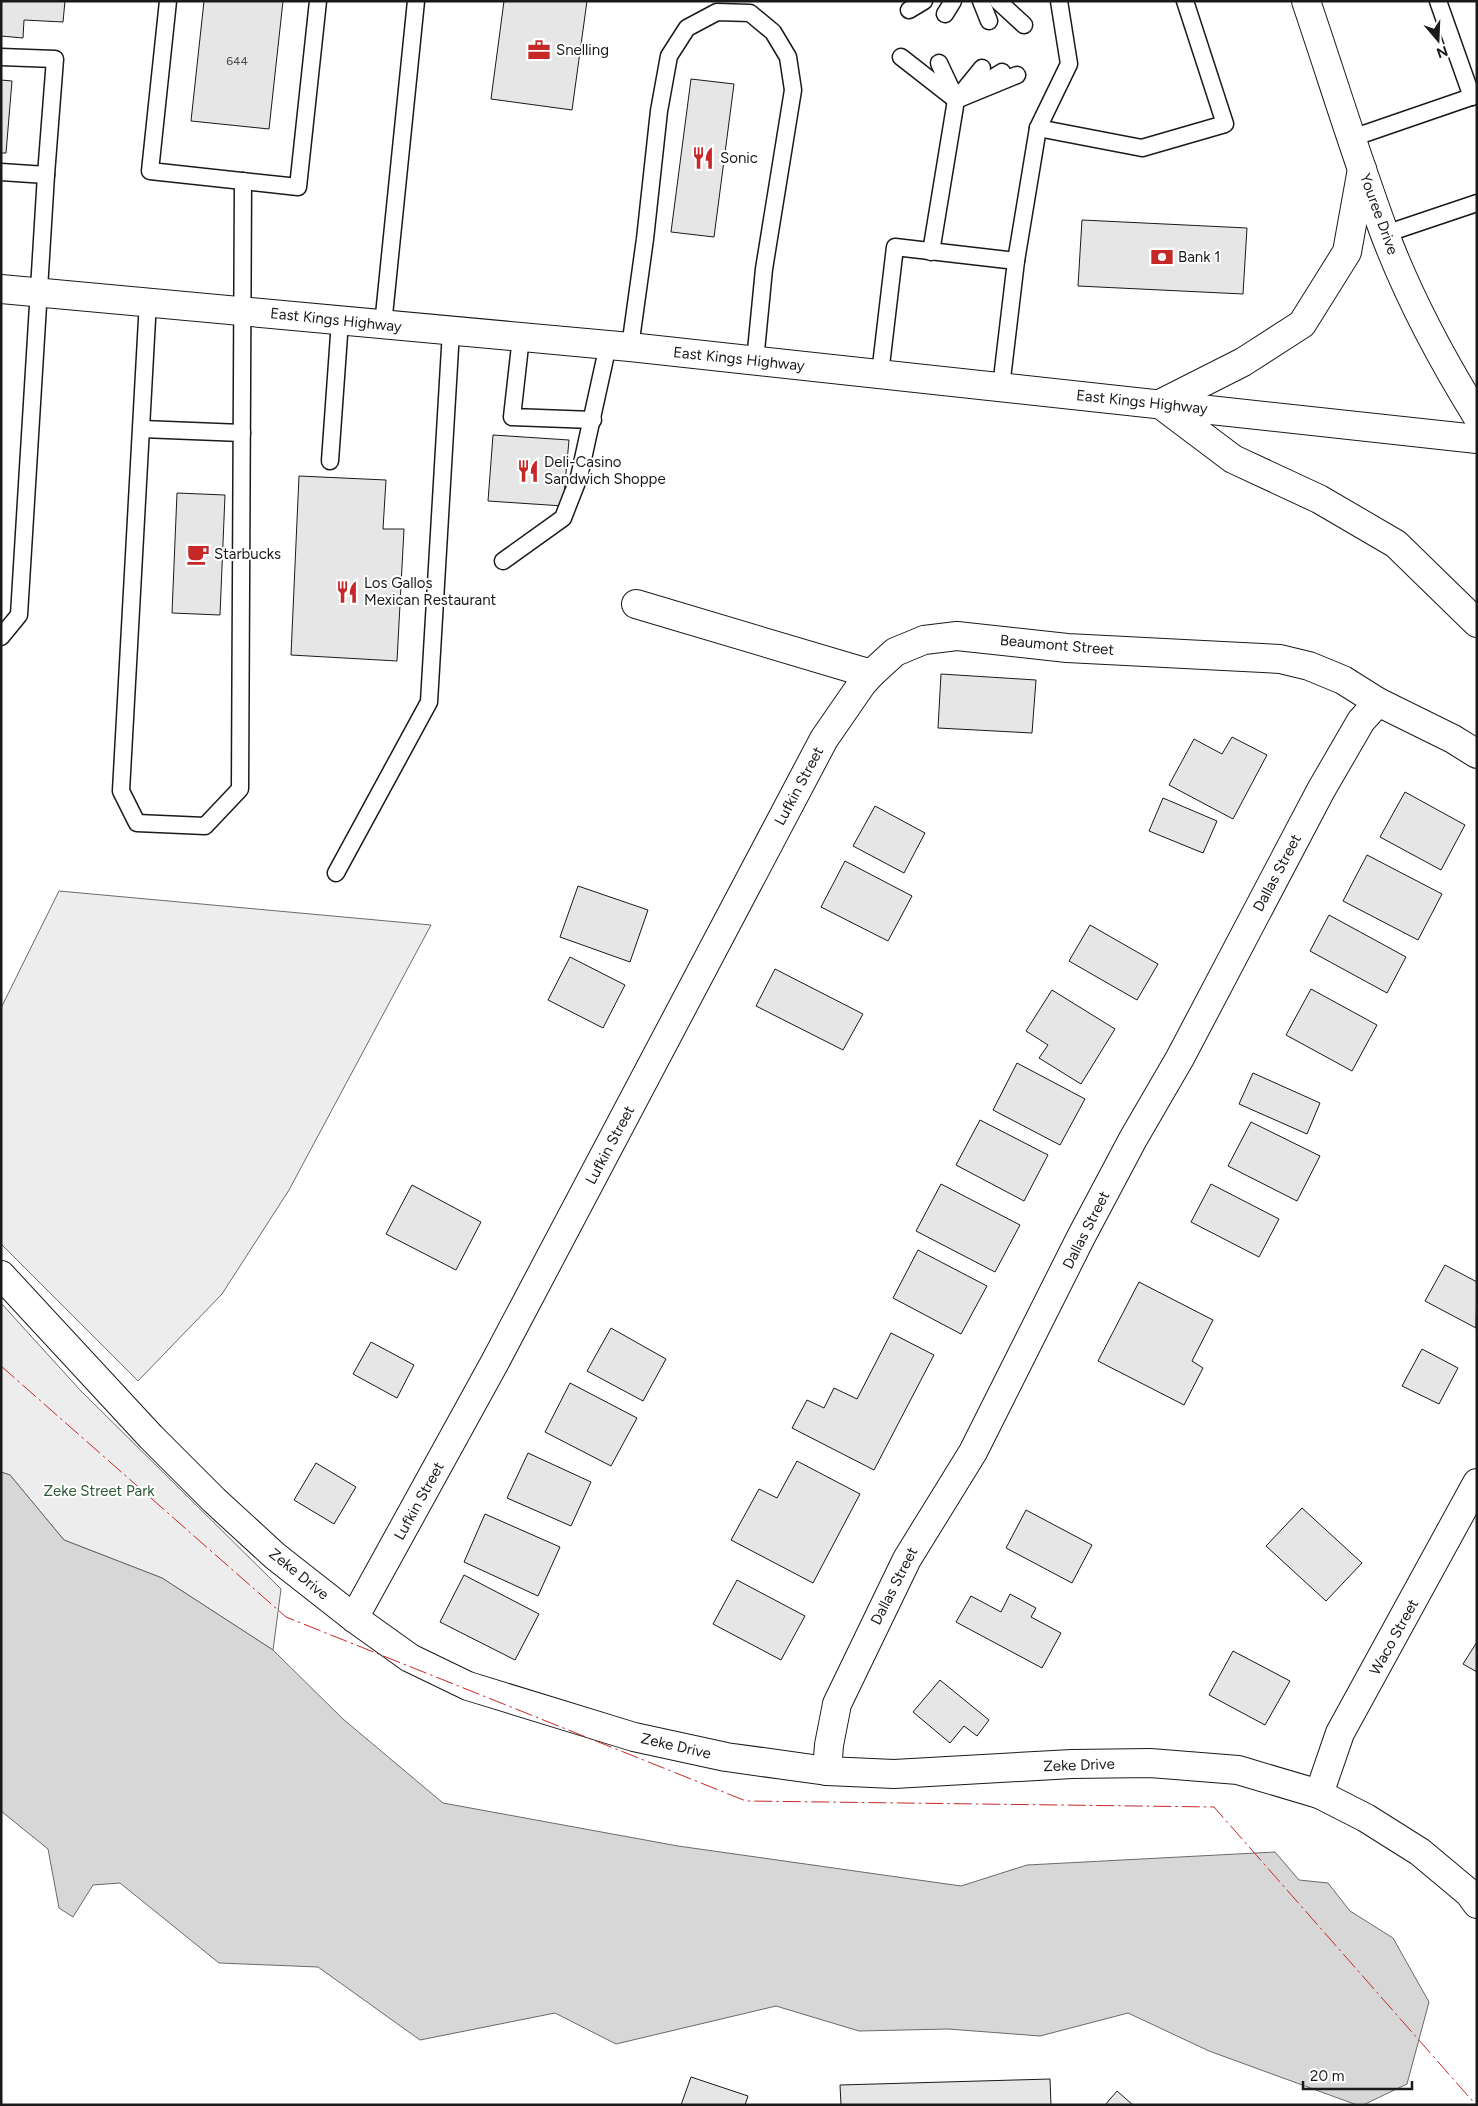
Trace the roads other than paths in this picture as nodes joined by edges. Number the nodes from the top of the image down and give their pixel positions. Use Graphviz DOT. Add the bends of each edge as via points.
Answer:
graph roads {
  1 [pos="168,1"];
  2 [pos="318,1"];
  3 [pos="416,1"];
  4 [pos="981,1"];
  5 [pos="991,1"];
  6 [pos="998,1"];
  7 [pos="1059,1"];
  8 [pos="1185,1"];
  9 [pos="1306,1"];
  10 [pos="1438,1"];
  11 [pos="989,21"];
  12 [pos="1,57"];
  13 [pos="901,57"];
  14 [pos="918,60"];
  15 [pos="939,63"];
  16 [pos="982,68"];
  17 [pos="1010,74"];
  18 [pos="1474,96"];
  19 [pos="956,100"];
  20 [pos="1038,128"];
  21 [pos="1352,138"];
  22 [pos="1362,169"];
  23 [pos="1,172"];
  24 [pos="46,175"];
  25 [pos="243,181"];
  26 [pos="1477,203"];
  27 [pos="1385,234"];
  28 [pos="931,252"];
  29 [pos="1016,261"];
  30 [pos="1,289"];
  31 [pos="39,291"];
  32 [pos="148,301"];
  33 [pos="243,310"];
  34 [pos="340,321"];
  35 [pos="383,325"];
  36 [pos="451,331"];
  37 [pos="521,337"];
  38 [pos="619,346"];
  39 [pos="755,361"];
  40 [pos="880,374"];
  41 [pos="1001,387"];
  42 [pos="1160,404"];
  43 [pos="1477,416"];
  44 [pos="592,420"];
  45 [pos="142,429"];
  46 [pos="242,433"];
  47 [pos="1477,439"];
  48 [pos="330,461"];
  49 [pos="503,561"];
  50 [pos="636,604"];
  51 [pos="1477,623"];
  52 [pos="1,637"];
  53 [pos="871,674"];
  54 [pos="1378,702"];
  55 [pos="1477,754"];
  56 [pos="336,873"];
  57 [pos="1,1275"];
  58 [pos="1477,1483"];
  59 [pos="354,1618"];
  60 [pos="827,1771"];
  61 [pos="1319,1794"];
  62 [pos="1477,1904"];
  1 -- 25 [label="lane" via="150,171"];
  2 -- 25 [label="lane" via="298,187"];
  3 -- 35 [label="lane"];
  4 -- 11 [label="lane"];
  5 -- 6 [label="lane" via="1016,24"];
  7 -- 20 [label="lane" via="1069,64"];
  8 -- 20 [label="lane" via="1225,124 1142,148"];
  9 -- 21 [label="street, Youree Drive"];
  10 -- 18 [label="lane"];
  12 -- 24 [label="lane" via="55,59"];
  13 -- 19 [label="lane"];
  14 -- 19 [label="lane"];
  15 -- 19 [label="lane"];
  16 -- 19 [label="lane"];
  17 -- 19 [label="lane"];
  18 -- 21 [label="lane"];
  19 -- 28 [label="lane"];
  20 -- 29 [label="lane"];
  21 -- 22 [label="street, Youree Drive"];
  22 -- 27 [label="street, Youree Drive"];
  22 -- 42 [label="street" via="1347,252 1302,324 1243,362"];
  23 -- 24 [label="lane"];
  24 -- 31 [label="lane"];
  25 -- 33 [label="lane"];
  26 -- 27 [label="lane"];
  27 -- 43 [label="street, Youree Drive" via="1449,371"];
  28 -- 29 [label="lane"];
  28 -- 40 [label="lane" via="894,247"];
  29 -- 41 [label="lane"];
  30 -- 31 [label="street, East Kings Highway"];
  31 -- 32 [label="street, East Kings Highway"];
  31 -- 52 [label="lane" via="19,615"];
  32 -- 33 [label="street, East Kings Highway"];
  32 -- 45 [label="lane"];
  33 -- 34 [label="street, East Kings Highway"];
  33 -- 46 [label="lane"];
  34 -- 35 [label="street, East Kings Highway"];
  34 -- 48 [label="lane"];
  35 -- 36 [label="street, East Kings Highway"];
  36 -- 37 [label="street, East Kings Highway"];
  36 -- 56 [label="lane" via="429,702"];
  37 -- 38 [label="street, East Kings Highway"];
  37 -- 44 [label="lane" via="512,417"];
  38 -- 39 [label="street, East Kings Highway"];
  38 -- 39 [label="lane" via="645,239 659,111 669,56 687,28 717,12 750,13 772,32 788,57 793,90 764,269"];
  38 -- 44 [label="lane"];
  39 -- 40 [label="street, East Kings Highway"];
  40 -- 41 [label="street, East Kings Highway"];
  41 -- 42 [label="street, East Kings Highway"];
  42 -- 47 [label="street, East Kings Highway"];
  42 -- 51 [label="street" via="1233,459 1319,499 1396,544"];
  44 -- 49 [label="lane" via="580,476 563,518"];
  45 -- 46 [label="lane"];
  45 -- 46 [label="lane" via="121,791 136,823 205,826 240,789"];
  50 -- 53 [label="street"];
  53 -- 54 [label="street, Beaumont Street" via="895,652 924,640 957,636 1067,648 1280,659 1309,666 1343,680"];
  53 -- 59 [label="street, Lufkin Street" via="824,739 495,1362"];
  54 -- 55 [label="street, Beaumont Street"];
  54 -- 60 [label="street, Dallas Street" via="1361,721 1321,790 1180,1058 1085,1229 972,1452 907,1559 837,1704 828,1745"];
  57 -- 59 [label="street, Zeke Drive" via="207,1493 275,1556"];
  58 -- 61 [label="street, Waco Street" via="1340,1733"];
  59 -- 60 [label="street, Zeke Drive" via="410,1658 468,1686 634,1737 726,1757"];
  60 -- 61 [label="street, Zeke Drive" via="894,1774 1150,1763 1238,1770"];
  61 -- 62 [label="street, Zeke Drive" via="1366,1818 1420,1852 1469,1893"];
}
